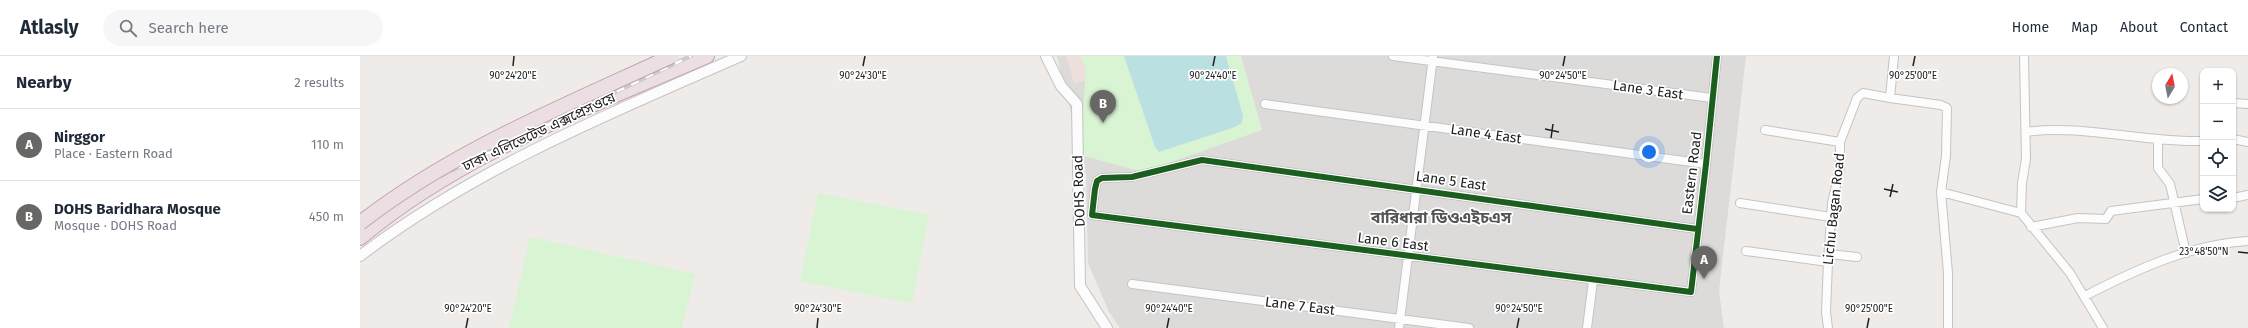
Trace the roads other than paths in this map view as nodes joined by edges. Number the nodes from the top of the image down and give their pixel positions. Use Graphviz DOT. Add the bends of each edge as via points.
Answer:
graph roads {
  1 [pos="672,56"];
  2 [pos="707,56"];
  3 [pos="741,56"];
  4 [pos="1046,56"];
  5 [pos="1393,56"];
  6 [pos="1716,56"];
  7 [pos="1894,56"];
  8 [pos="2024,56"];
  9 [pos="1432,58"];
  10 [pos="1712,98"];
  11 [pos="1890,98"];
  12 [pos="2236,103"];
  13 [pos="1265,104"];
  14 [pos="2248,104"];
  15 [pos="1424,126"];
  16 [pos="1765,130"];
  17 [pos="2026,132"];
  18 [pos="2158,140"];
  19 [pos="2236,140"];
  20 [pos="2200,141"];
  21 [pos="1840,142"];
  22 [pos="2248,142"];
  23 [pos="1706,164"];
  24 [pos="1415,188"];
  25 [pos="1941,192"];
  26 [pos="2248,195"];
  27 [pos="2236,198"];
  28 [pos="2200,199"];
  29 [pos="2173,202"];
  30 [pos="1740,203"];
  31 [pos="2021,214"];
  32 [pos="1092,215"];
  33 [pos="1831,217"];
  34 [pos="360,224"];
  35 [pos="2031,227"];
  36 [pos="1698,228"];
  37 [pos="360,238"];
  38 [pos="2248,241"];
  39 [pos="1746,251"];
  40 [pos="2186,253"];
  41 [pos="360,256"];
  42 [pos="1406,256"];
  43 [pos="1857,257"];
  44 [pos="1829,258"];
  45 [pos="1593,281"];
  46 [pos="1132,284"];
  47 [pos="1691,292"];
  48 [pos="2085,296"];
  49 [pos="1400,319"];
  50 [pos="1107,328"];
  51 [pos="1399,328"];
  52 [pos="1469,328"];
  53 [pos="1587,328"];
  54 [pos="1828,328"];
  55 [pos="1948,328"];
  56 [pos="2103,328"];
  1 -- 34 [label="highway, ঢাকা এলিভেটেড এক্সপ্রেসওয়ে, bridge" via="464,154 393,198"];
  2 -- 37 [label="highway, ঢাকা এলিভেটেড এক্সপ্রেসওয়ে" via="491,152 449,176"];
  3 -- 41 [label="street" via="523,155 397,228"];
  4 -- 50 [label="street, DOHS Road" via="1061,86 1077,104 1080,286"];
  5 -- 9 [label="street, Lane 3 East"];
  6 -- 10 [label="street, Eastern Road"];
  7 -- 11 [label="street"];
  8 -- 17 [label="street"];
  9 -- 10 [label="street, Lane 3 East"];
  9 -- 15 [label="street"];
  10 -- 23 [label="street, Eastern Road"];
  11 -- 21 [label="street, Lichu Bagan Road" via="1860,94"];
  11 -- 25 [label="street" via="1947,108 1946,156"];
  12 -- 14 [label="street"];
  13 -- 15 [label="street, Lane 4 East"];
  15 -- 23 [label="street, Lane 4 East"];
  15 -- 24 [label="street"];
  16 -- 21 [label="street"];
  17 -- 18 [label="street" via="2043,130"];
  17 -- 31 [label="street"];
  18 -- 20 [label="street"];
  18 -- 29 [label="street" via="2158,168 2170,184"];
  19 -- 22 [label="street"];
  21 -- 33 [label="street, Lichu Bagan Road" via="1840,168"];
  23 -- 36 [label="street, Eastern Road"];
  24 -- 32 [label="street, Lane 5 East" via="1202,160 1132,177 1102,178 1095,188"];
  24 -- 36 [label="street, Lane 5 East"];
  24 -- 42 [label="street"];
  25 -- 31 [label="street"];
  25 -- 55 [label="street" via="1948,273"];
  26 -- 27 [label="street"];
  28 -- 29 [label="street"];
  29 -- 35 [label="street" via="2111,211 2106,218 2078,218"];
  29 -- 40 [label="street"];
  30 -- 33 [label="street"];
  31 -- 35 [label="street"];
  32 -- 42 [label="street, Lane 6 East"];
  33 -- 44 [label="street, Lichu Bagan Road"];
  35 -- 48 [label="street" via="2070,272"];
  36 -- 47 [label="street, Eastern Road"];
  38 -- 40 [label="street" via="2221,242"];
  39 -- 44 [label="street"];
  40 -- 48 [label="street" via="2126,276"];
  42 -- 45 [label="street, Lane 6 East"];
  42 -- 49 [label="street"];
  43 -- 44 [label="street"];
  44 -- 54 [label="street, Lichu Bagan Road" via="1826,312"];
  45 -- 47 [label="street, Lane 6 East"];
  45 -- 53 [label="street"];
  46 -- 49 [label="street, Lane 7 East"];
  48 -- 56 [label="street"];
  49 -- 51 [label="street"];
  49 -- 52 [label="street, Lane 7 East"];
}
